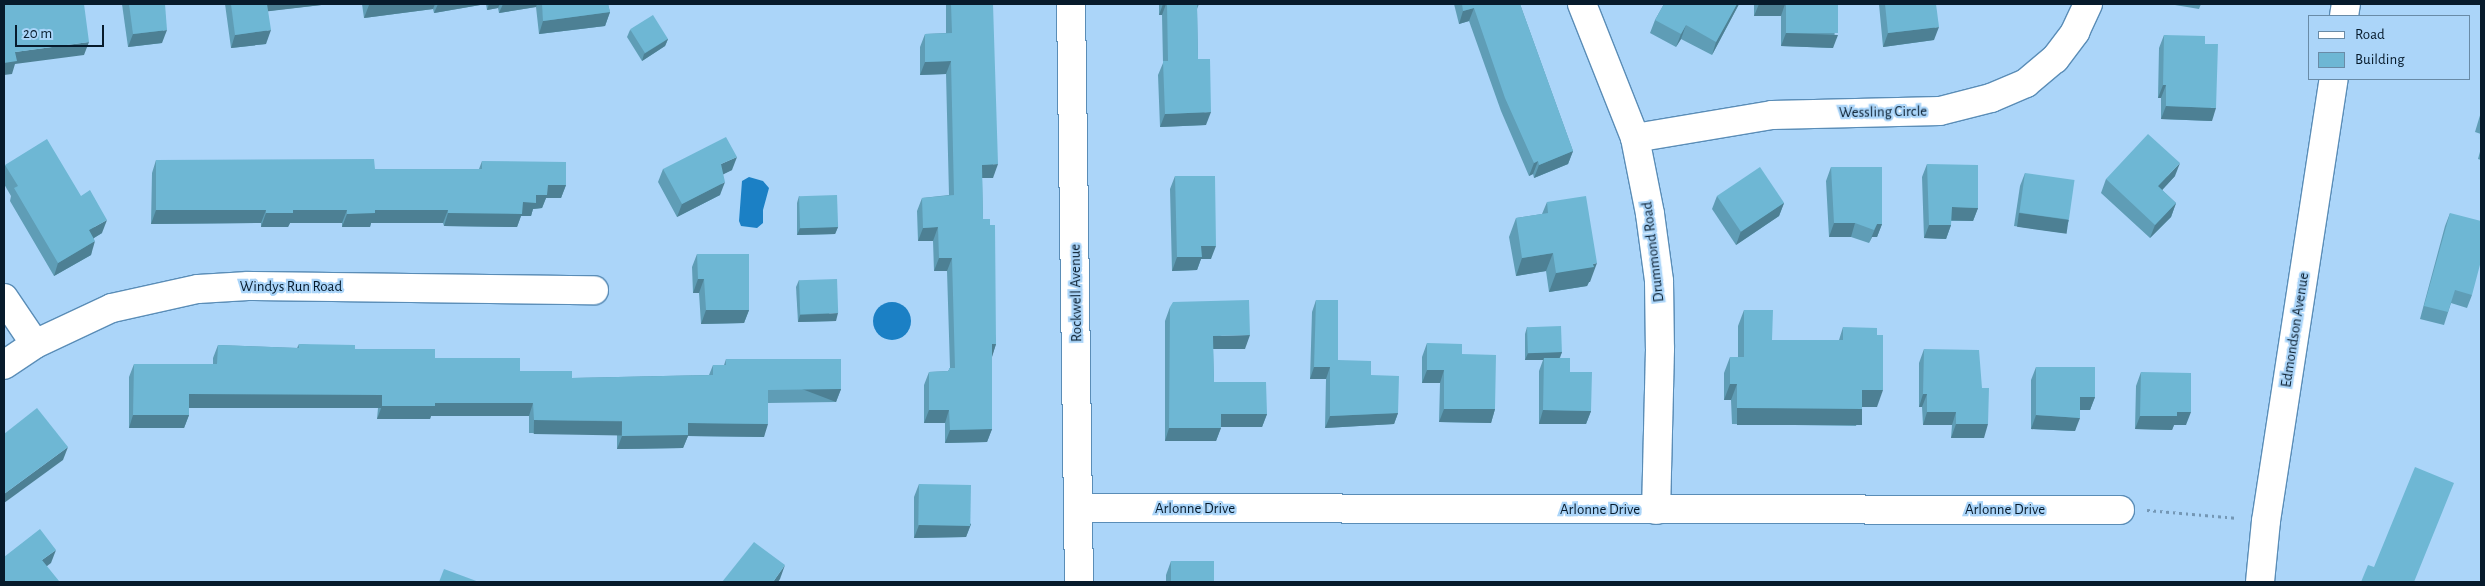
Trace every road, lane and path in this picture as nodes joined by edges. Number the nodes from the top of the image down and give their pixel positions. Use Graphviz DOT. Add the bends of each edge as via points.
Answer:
graph roads {
  1 [pos="1071,4"];
  2 [pos="1582,4"];
  3 [pos="2088,4"];
  4 [pos="2334,80"];
  5 [pos="1635,138"];
  6 [pos="594,290"];
  7 [pos="4,298"];
  8 [pos="35,344"];
  9 [pos="4,365"];
  10 [pos="1080,508"];
  11 [pos="1656,510"];
  12 [pos="2120,510"];
  13 [pos="2266,521"];
  14 [pos="1079,582"];
  15 [pos="2260,582"];
  1 -- 10 [label="street, Rockwell Avenue"];
  2 -- 5 [label="street, Drummond Road"];
  3 -- 5 [label="street, Wessling Circle" via="2076,32 2055,59 2026,83 1992,98 1940,111 1772,115"];
  4 -- 13 [label="street, Edmondson Avenue"];
  5 -- 11 [label="street, Drummond Road" via="1659,281"];
  6 -- 8 [label="street, Windys Run Road" via="248,286 198,290 112,308"];
  7 -- 8 [label="street"];
  8 -- 9 [label="street, Windys Run Road"];
  10 -- 11 [label="street, Arlonne Drive"];
  10 -- 14 [label="street, Rockwell Avenue"];
  11 -- 12 [label="street, Arlonne Drive"];
  12 -- 13 [label="path" via="2162,510"];
  13 -- 15 [label="street, Edmondson Avenue"];
}
